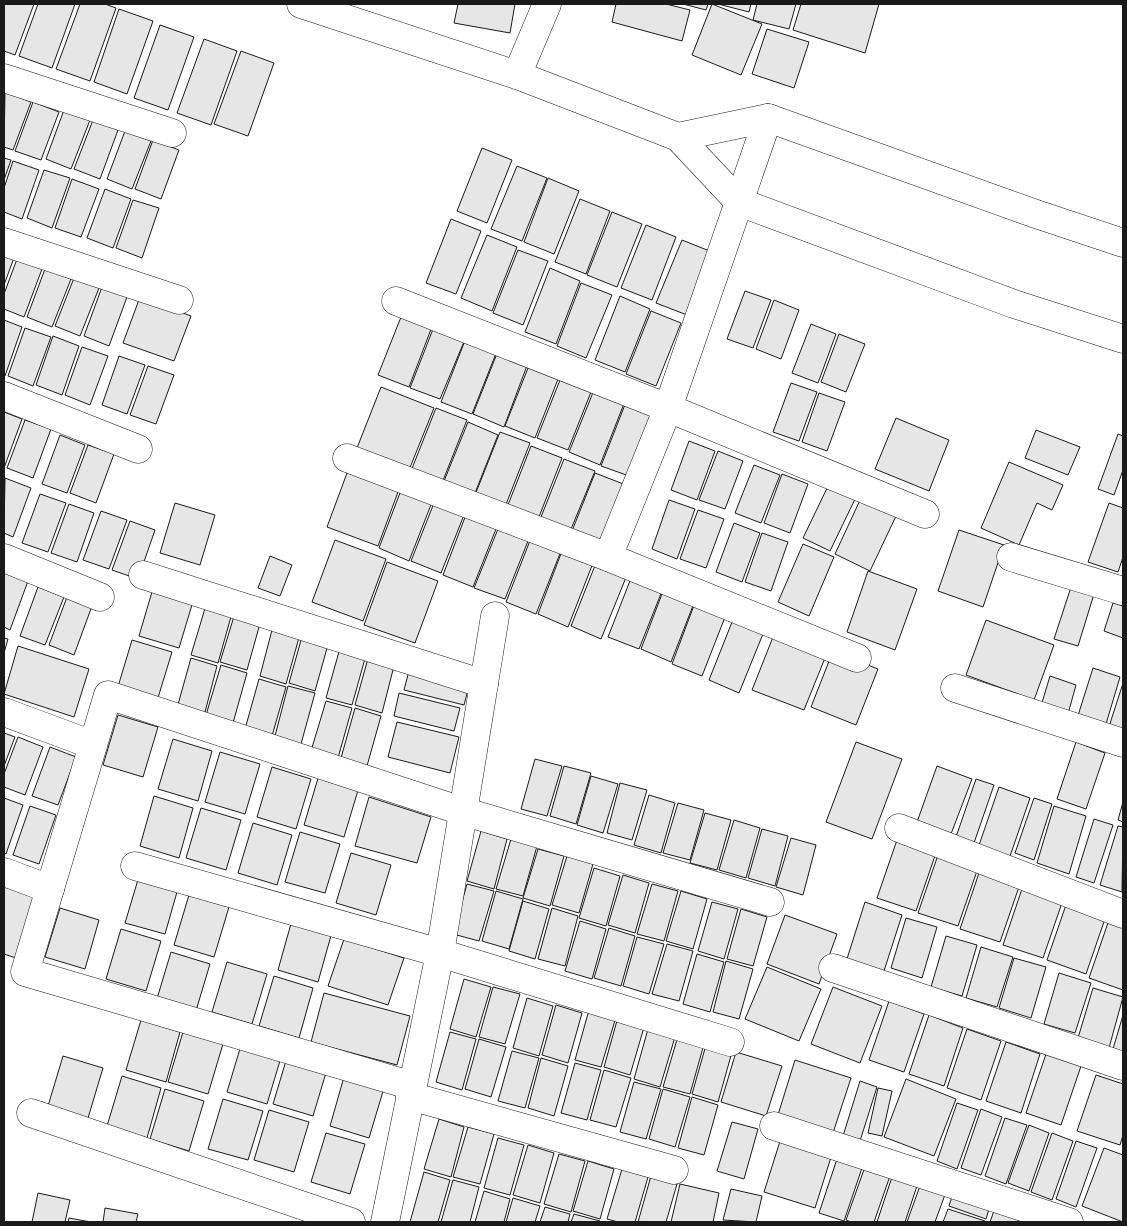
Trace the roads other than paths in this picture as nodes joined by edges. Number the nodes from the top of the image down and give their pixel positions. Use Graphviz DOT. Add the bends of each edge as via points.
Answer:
graph roads {
  1 [pos="301,4"];
  2 [pos="547,4"];
  3 [pos="517,75"];
  4 [pos="4,78"];
  5 [pos="768,118"];
  6 [pos="172,133"];
  7 [pos="678,137"];
  8 [pos="739,202"];
  9 [pos="4,242"];
  10 [pos="1123,243"];
  11 [pos="179,300"];
  12 [pos="396,301"];
  13 [pos="1123,339"];
  14 [pos="4,396"];
  15 [pos="668,408"];
  16 [pos="138,449"];
  17 [pos="347,458"];
  18 [pos="925,514"];
  19 [pos="1011,556"];
  20 [pos="608,557"];
  21 [pos="4,558"];
  22 [pos="143,575"];
  23 [pos="1123,591"];
  24 [pos="100,597"];
  25 [pos="495,616"];
  26 [pos="857,658"];
  27 [pos="484,684"];
  28 [pos="955,688"];
  29 [pos="4,712"];
  30 [pos="1123,743"];
  31 [pos="93,746"];
  32 [pos="462,811"];
  33 [pos="898,828"];
  34 [pos="135,866"];
  35 [pos="4,872"];
  36 [pos="50,889"];
  37 [pos="770,902"];
  38 [pos="1123,914"];
  39 [pos="440,952"];
  40 [pos="833,968"];
  41 [pos="730,1042"];
  42 [pos="1123,1066"];
  43 [pos="412,1091"];
  44 [pos="31,1113"];
  45 [pos="774,1126"];
  46 [pos="674,1170"];
  47 [pos="351,1222"];
  48 [pos="385,1222"];
  49 [pos="1069,1222"];
  1 -- 3 [label="street"];
  2 -- 3 [label="street"];
  3 -- 7 [label="street"];
  4 -- 6 [label="street"];
  5 -- 7 [label="street"];
  5 -- 8 [label="street"];
  5 -- 10 [label="street"];
  7 -- 8 [label="street"];
  8 -- 13 [label="street" via="1014,304"];
  8 -- 15 [label="street"];
  9 -- 11 [label="street"];
  12 -- 15 [label="street"];
  14 -- 16 [label="street"];
  15 -- 18 [label="street"];
  15 -- 20 [label="street"];
  17 -- 20 [label="street"];
  19 -- 23 [label="street"];
  20 -- 26 [label="street"];
  21 -- 24 [label="street"];
  22 -- 27 [label="street"];
  25 -- 27 [label="street"];
  27 -- 32 [label="street"];
  28 -- 30 [label="street"];
  29 -- 31 [label="street"];
  31 -- 32 [label="street" via="108,695"];
  31 -- 36 [label="street"];
  32 -- 37 [label="street"];
  32 -- 39 [label="street"];
  33 -- 38 [label="street"];
  34 -- 39 [label="street"];
  35 -- 36 [label="street"];
  36 -- 43 [label="street" via="25,972"];
  39 -- 41 [label="street"];
  39 -- 43 [label="street"];
  40 -- 42 [label="street"];
  43 -- 46 [label="street"];
  43 -- 48 [label="street"];
  44 -- 47 [label="street"];
  45 -- 49 [label="street"];
}
